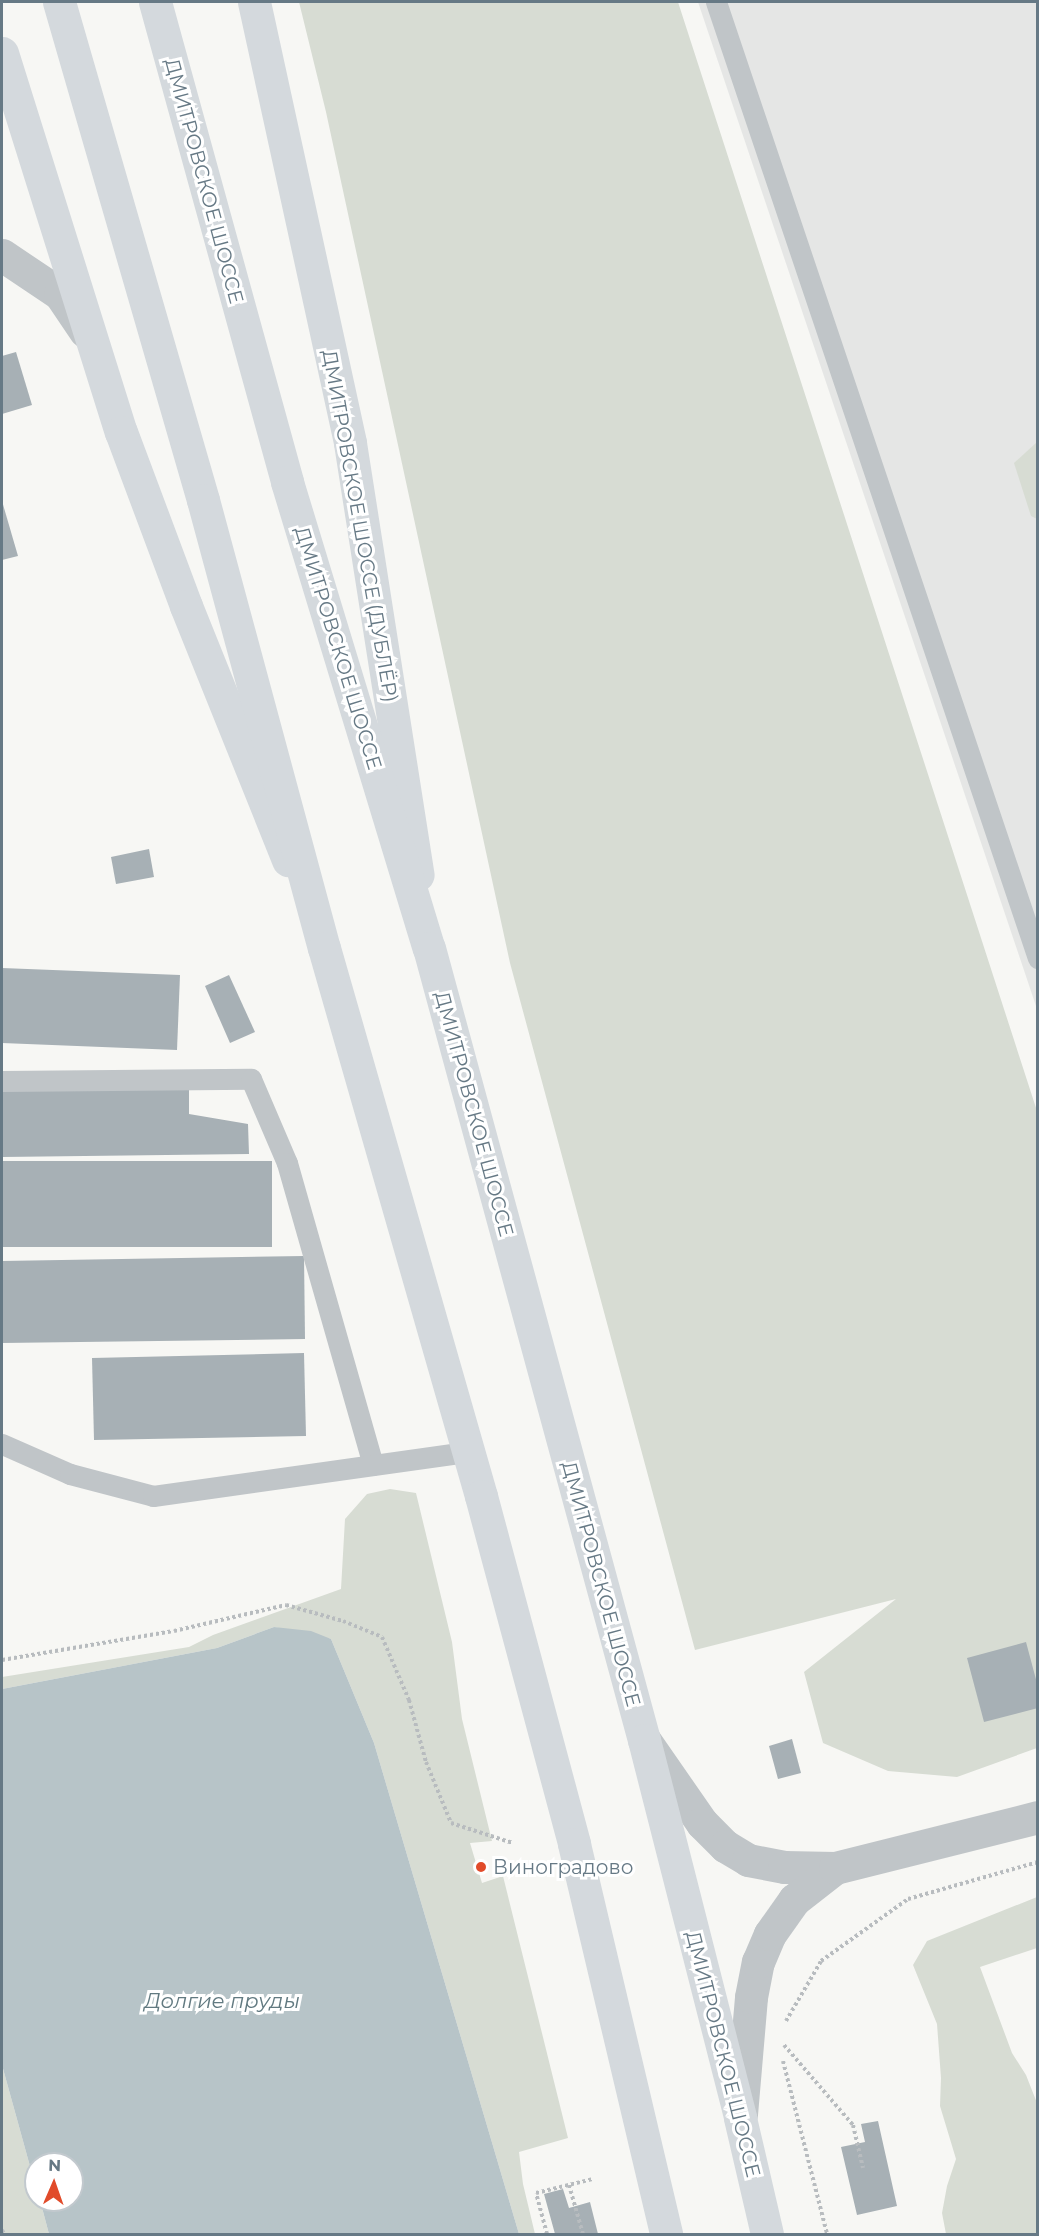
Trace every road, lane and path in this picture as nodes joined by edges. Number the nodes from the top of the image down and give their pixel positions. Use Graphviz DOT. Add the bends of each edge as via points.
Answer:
graph roads {
  1 [pos="59,2"];
  2 [pos="155,2"];
  3 [pos="254,2"];
  4 [pos="716,2"];
  5 [pos="2,53"];
  6 [pos="2,255"];
  7 [pos="90,338"];
  8 [pos="324,948"];
  9 [pos="429,948"];
  10 [pos="1038,958"];
  11 [pos="2,1081"];
  12 [pos="2,1444"];
  13 [pos="468,1452"];
  14 [pos="373,1465"];
  15 [pos="2,1660"];
  16 [pos="644,1740"];
  17 [pos="1038,1817"];
  18 [pos="513,1843"];
  19 [pos="1038,1862"];
  20 [pos="835,1868"];
  21 [pos="783,2028"];
  22 [pos="780,2049"];
  23 [pos="783,2060"];
  24 [pos="740,2118"];
  25 [pos="863,2133"];
  26 [pos="855,2134"];
  27 [pos="863,2168"];
  28 [pos="593,2179"];
  29 [pos="569,2185"];
  30 [pos="572,2194"];
  31 [pos="566,2197"];
  32 [pos="2,2230"];
  33 [pos="4,2235"];
  34 [pos="547,2235"];
  35 [pos="583,2235"];
  36 [pos="666,2235"];
  37 [pos="767,2235"];
  38 [pos="827,2235"];
  1 -- 8 [label="main road" via="203,500"];
  2 -- 9 [label="main road, ДМИТРОВСКОЕ ШОССЕ" via="287,482"];
  3 -- 9 [label="main road, ДМИТРОВСКОЕ ШОССЕ (ДУБЛЁР)" via="350,443"];
  4 -- 10 [label="lane"];
  5 -- 7 [label="main road"];
  6 -- 7 [label="street" via="60,294"];
  7 -- 8 [label="main road" via="186,606"];
  8 -- 13 [label="main road"];
  9 -- 16 [label="main road, ДМИТРОВСКОЕ ШОССЕ"];
  11 -- 14 [label="lane" via="251,1079 287,1163"];
  12 -- 14 [label="lane" via="70,1474 153,1496"];
  13 -- 14 [label="lane"];
  13 -- 36 [label="main road" via="574,1844"];
  15 -- 18 [label="path" via="174,1631 286,1605 343,1621 382,1637 409,1700 426,1762 451,1823"];
  16 -- 20 [label="street" via="702,1823 725,1846 748,1860 784,1867"];
  16 -- 24 [label="main road, ДМИТРОВСКОЕ ШОССЕ"];
  17 -- 20 [label="street"];
  19 -- 21 [label="path" via="908,1899 821,1961"];
  20 -- 24 [label="street" via="794,1900 770,1934 758,1962"];
  22 -- 26 [label="path" via="777,2037 841,2109"];
  23 -- 38 [label="path"];
  24 -- 37 [label="main road, ДМИТРОВСКОЕ ШОССЕ"];
  25 -- 26 [label="path"];
  26 -- 27 [label="path"];
  28 -- 29 [label="path"];
  29 -- 30 [label="path"];
  29 -- 34 [label="path" via="536,2193"];
  30 -- 31 [label="path"];
  30 -- 35 [label="path"];
  32 -- 33 [label="path"];
}
